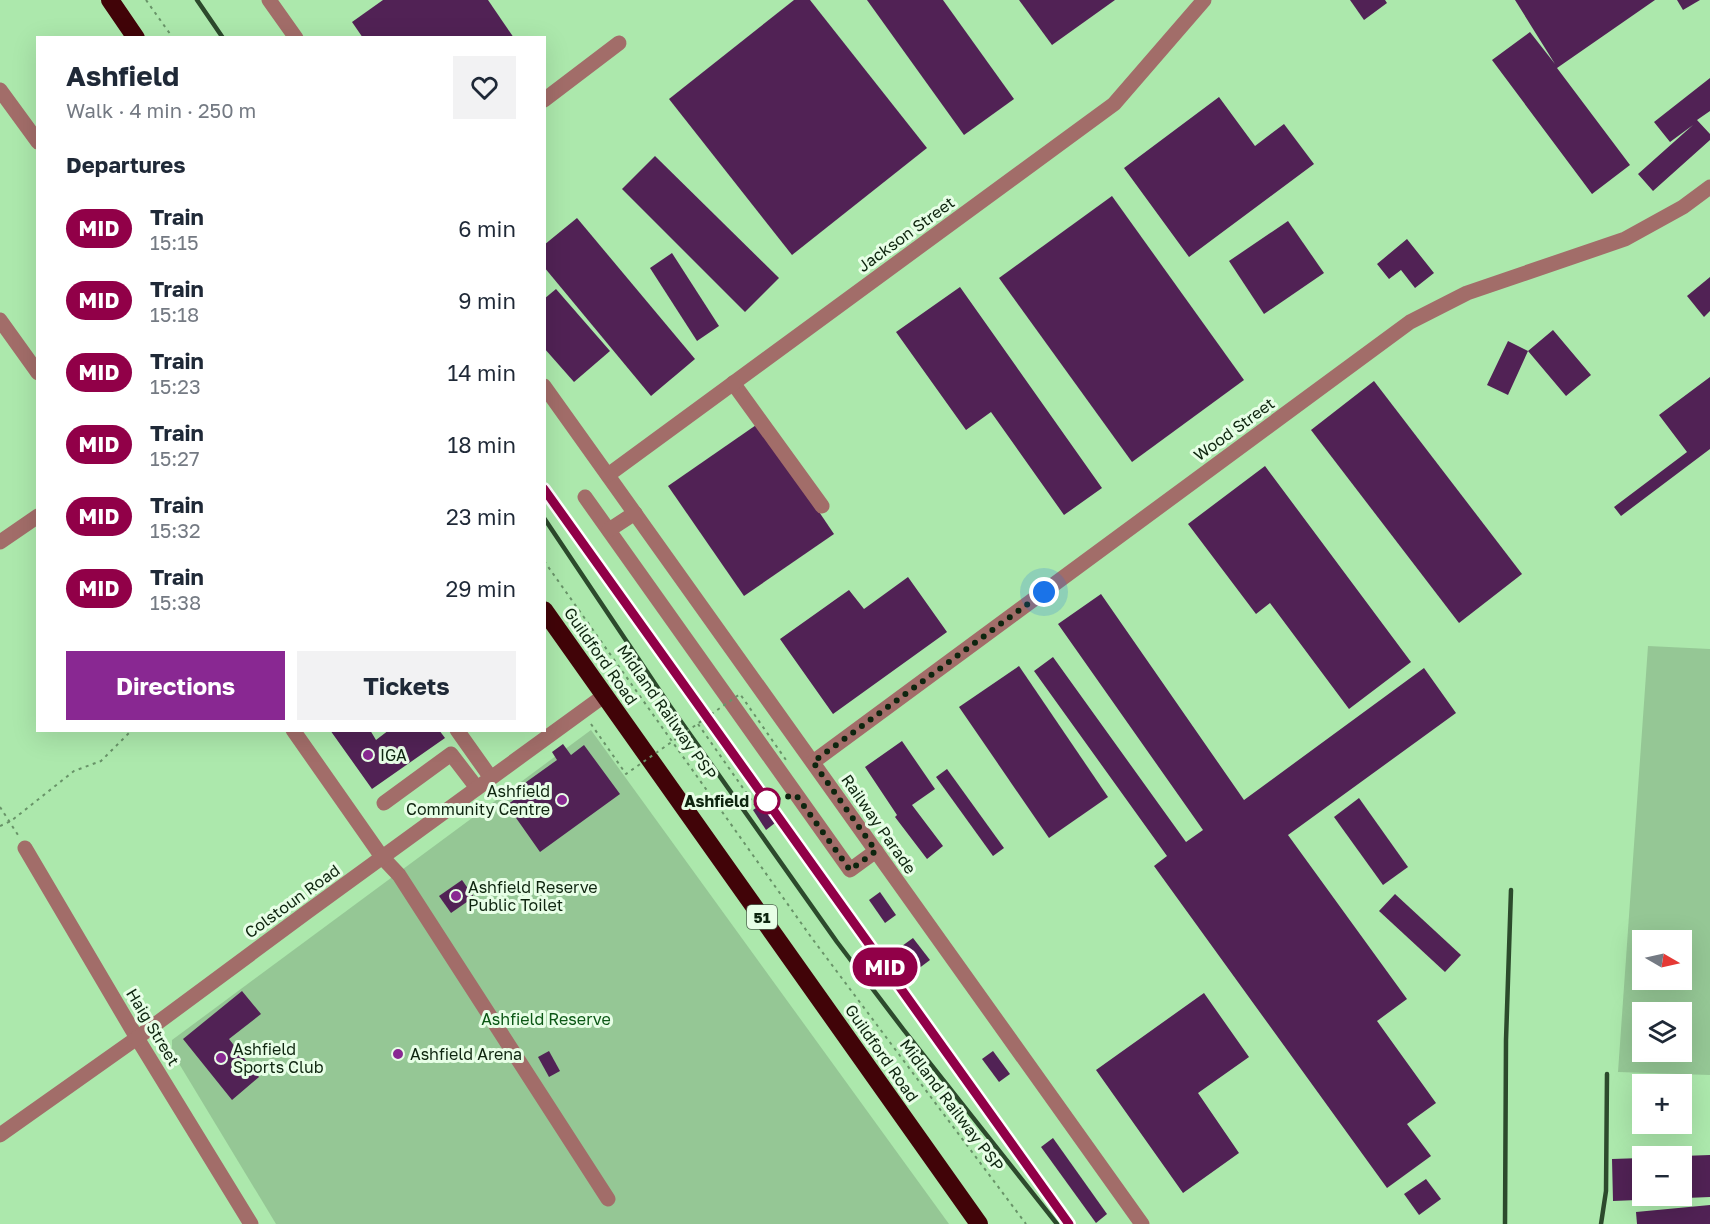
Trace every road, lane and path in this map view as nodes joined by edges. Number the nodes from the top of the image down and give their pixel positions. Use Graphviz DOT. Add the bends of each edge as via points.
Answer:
graph roads {
  1 [pos="110,0"];
  2 [pos="146,0"];
  3 [pos="269,0"];
  4 [pos="1204,0"];
  5 [pos="135,36"];
  6 [pos="172,36"];
  7 [pos="295,36"];
  8 [pos="619,43"];
  9 [pos="0,90"];
  10 [pos="546,98"];
  11 [pos="36,139"];
  12 [pos="1710,187"];
  13 [pos="0,320"];
  14 [pos="36,370"];
  15 [pos="734,383"];
  16 [pos="546,389"];
  17 [pos="608,475"];
  18 [pos="585,497"];
  19 [pos="822,506"];
  20 [pos="635,513"];
  21 [pos="36,517"];
  22 [pos="609,530"];
  23 [pos="0,542"];
  24 [pos="546,564"];
  25 [pos="546,613"];
  26 [pos="605,695"];
  27 [pos="591,724"];
  28 [pos="698,724"];
  29 [pos="130,732"];
  30 [pos="294,732"];
  31 [pos="458,732"];
  32 [pos="786,760"];
  33 [pos="813,762"];
  34 [pos="491,778"];
  35 [pos="477,788"];
  36 [pos="384,803"];
  37 [pos="0,807"];
  38 [pos="757,808"];
  39 [pos="9,822"];
  40 [pos="0,826"];
  41 [pos="26,848"];
  42 [pos="876,851"];
  43 [pos="382,857"];
  44 [pos="137,1038"];
  45 [pos="0,1135"];
  46 [pos="608,1199"];
  47 [pos="251,1224"];
  48 [pos="979,1224"];
  49 [pos="1026,1224"];
  50 [pos="1142,1224"];
  1 -- 5 [label="highway"];
  2 -- 6 [label="path"];
  3 -- 7 [label="street"];
  4 -- 15 [label="street, Jackson Street" via="1114,104"];
  8 -- 10 [label="street"];
  9 -- 11 [label="street"];
  12 -- 33 [label="street, Wood Street" via="1683,207 1625,238 1467,293 1410,322"];
  13 -- 14 [label="street"];
  15 -- 17 [label="street, Jackson Street"];
  15 -- 19 [label="street"];
  16 -- 17 [label="street, Railway Parade"];
  17 -- 20 [label="street, Railway Parade"];
  18 -- 22 [label="street"];
  20 -- 22 [label="street"];
  20 -- 33 [label="street, Railway Parade"];
  21 -- 23 [label="street"];
  22 -- 42 [label="street" via="850,870"];
  24 -- 49 [label="path, Midland Railway PSP" via="811,937"];
  25 -- 26 [label="highway, Guildford Road / 51"];
  26 -- 34 [label="street, Colstoun Road"];
  26 -- 48 [label="highway, Guildford Road / 51"];
  27 -- 28 [label="path, bridge" via="626,774"];
  28 -- 32 [label="path, bridge" via="740,694"];
  28 -- 38 [label="path"];
  29 -- 39 [label="path" via="101,761 74,771"];
  30 -- 43 [label="street"];
  31 -- 34 [label="street"];
  33 -- 42 [label="street, Railway Parade"];
  34 -- 35 [label="street, Colstoun Road"];
  35 -- 36 [label="street" via="451,754"];
  35 -- 43 [label="street, Colstoun Road"];
  37 -- 39 [label="path"];
  39 -- 40 [label="path"];
  39 -- 41 [label="path"];
  41 -- 44 [label="street, Haig Street"];
  42 -- 50 [label="street, Railway Parade"];
  43 -- 44 [label="street, Colstoun Road"];
  43 -- 46 [label="street" via="399,875"];
  44 -- 45 [label="street, Colstoun Road"];
  44 -- 47 [label="street, Haig Street"];
}
